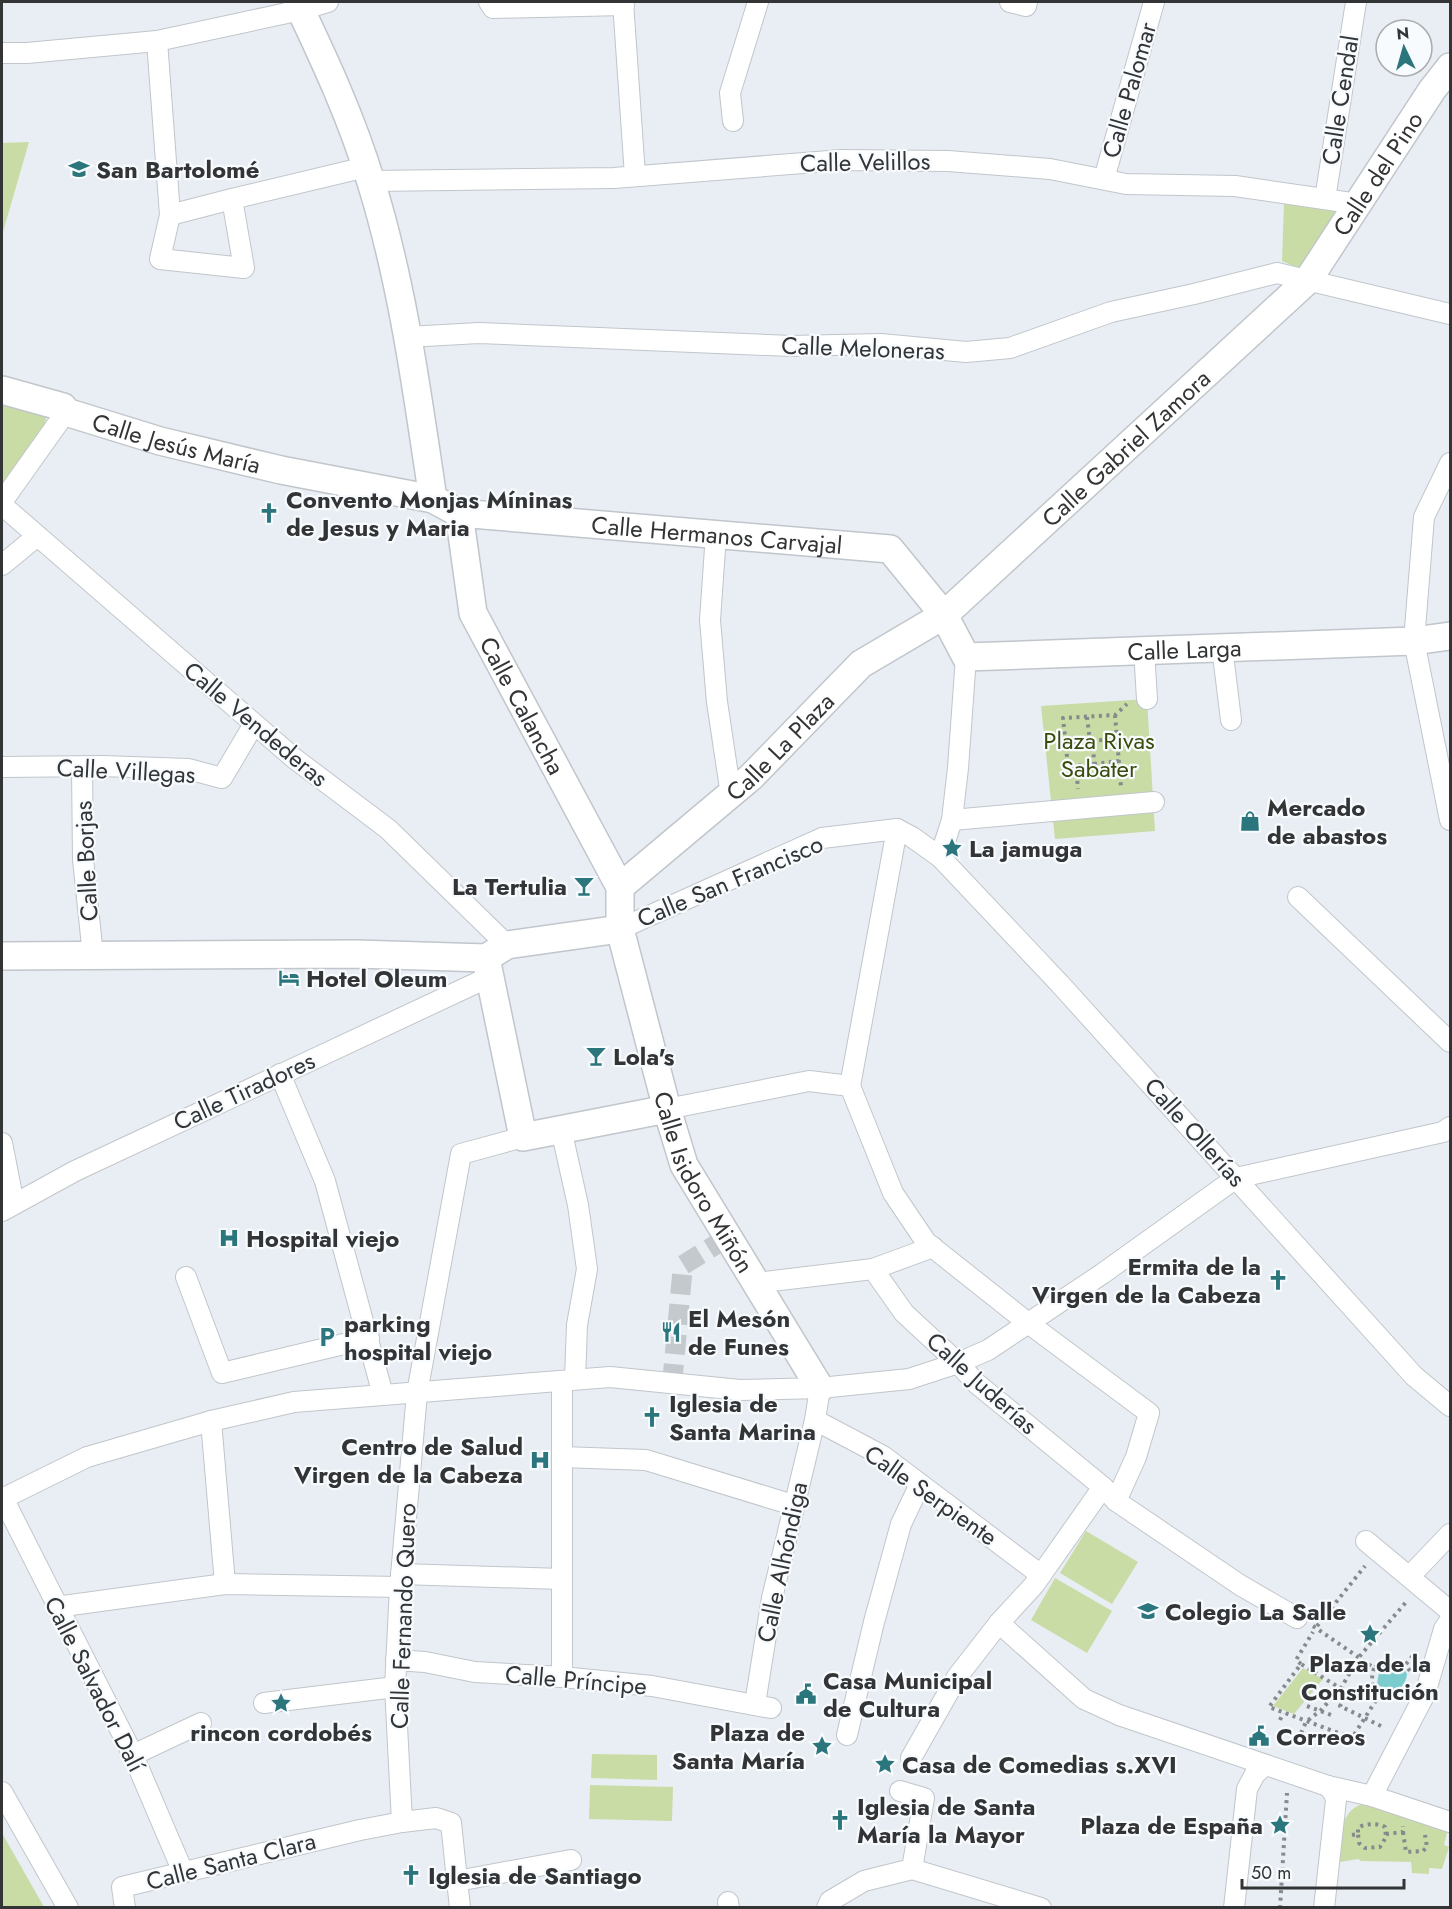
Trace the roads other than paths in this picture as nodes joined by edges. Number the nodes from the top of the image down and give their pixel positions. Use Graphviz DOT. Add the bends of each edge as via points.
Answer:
graph roads {
  1 [pos="328,2"];
  2 [pos="489,2"];
  3 [pos="758,2"];
  4 [pos="1010,2"];
  5 [pos="1027,2"];
  6 [pos="1154,2"];
  7 [pos="1356,2"];
  8 [pos="623,3"];
  9 [pos="299,6"];
  10 [pos="157,41"];
  11 [pos="2,53"];
  12 [pos="1450,68"];
  13 [pos="733,120"];
  14 [pos="368,174"];
  15 [pos="634,176"];
  16 [pos="1104,179"];
  17 [pos="232,199"];
  18 [pos="1325,199"];
  19 [pos="1358,204"];
  20 [pos="170,215"];
  21 [pos="1308,280"];
  22 [pos="1450,314"];
  23 [pos="407,337"];
  24 [pos="2,390"];
  25 [pos="66,412"];
  26 [pos="1450,463"];
  27 [pos="433,499"];
  28 [pos="2,503"];
  29 [pos="459,513"];
  30 [pos="716,534"];
  31 [pos="36,537"];
  32 [pos="2,565"];
  33 [pos="944,615"];
  34 [pos="1450,636"];
  35 [pos="1414,641"];
  36 [pos="1222,647"];
  37 [pos="1144,650"];
  38 [pos="966,657"];
  39 [pos="1147,699"];
  40 [pos="1231,720"];
  41 [pos="254,724"];
  42 [pos="2,767"];
  43 [pos="82,767"];
  44 [pos="731,795"];
  45 [pos="1154,802"];
  46 [pos="952,820"];
  47 [pos="1450,820"];
  48 [pos="897,829"];
  49 [pos="940,857"];
  50 [pos="620,887"];
  51 [pos="1298,897"];
  52 [pos="621,929"];
  53 [pos="2,956"];
  54 [pos="93,956"];
  55 [pos="494,960"];
  56 [pos="1450,1042"];
  57 [pos="280,1074"];
  58 [pos="850,1086"];
  59 [pos="667,1108"];
  60 [pos="1450,1127"];
  61 [pos="561,1129"];
  62 [pos="523,1137"];
  63 [pos="2,1143"];
  64 [pos="1236,1178"];
  65 [pos="8,1207"];
  66 [pos="933,1247"];
  67 [pos="873,1269"];
  68 [pos="186,1277"];
  69 [pos="756,1283"];
  70 [pos="1028,1323"];
  71 [pos="369,1338"];
  72 [pos="958,1363"];
  73 [pos="569,1380"];
  74 [pos="820,1388"];
  75 [pos="417,1392"];
  76 [pos="383,1395"];
  77 [pos="1450,1406"];
  78 [pos="815,1420"];
  79 [pos="211,1421"];
  80 [pos="562,1457"];
  81 [pos="920,1484"];
  82 [pos="1110,1494"];
  83 [pos="2,1498"];
  84 [pos="793,1505"];
  85 [pos="1450,1534"];
  86 [pos="1366,1541"];
  87 [pos="1041,1575"];
  88 [pos="1410,1576"];
  89 [pos="562,1579"];
  90 [pos="401,1581"];
  91 [pos="225,1584"];
  92 [pos="56,1607"];
  93 [pos="1450,1611"];
  94 [pos="1298,1618"];
  95 [pos="1450,1620"];
  96 [pos="999,1623"];
  97 [pos="396,1660"];
  98 [pos="562,1677"];
  99 [pos="395,1687"];
  100 [pos="264,1703"];
  101 [pos="763,1706"];
  102 [pos="201,1723"];
  103 [pos="848,1735"];
  104 [pos="133,1755"];
  105 [pos="910,1758"];
  106 [pos="1264,1764"];
  107 [pos="1328,1786"];
  108 [pos="900,1791"];
  109 [pos="2,1792"];
  110 [pos="1372,1796"];
  111 [pos="402,1822"];
  112 [pos="1450,1822"];
  113 [pos="571,1860"];
  114 [pos="912,1869"];
  115 [pos="183,1872"];
  116 [pos="457,1881"];
  117 [pos="68,1908"];
  118 [pos="125,1908"];
  119 [pos="460,1908"];
  120 [pos="827,1908"];
  121 [pos="1041,1908"];
  122 [pos="1234,1908"];
  123 [pos="1324,1908"];
  1 -- 9 [label="street"];
  2 -- 8 [label="street" via="493,8"];
  3 -- 13 [label="street" via="730,93"];
  4 -- 5 [label="street" via="1026,6"];
  6 -- 16 [label="street, Calle Palomar"];
  7 -- 18 [label="street, Calle Cendal"];
  8 -- 15 [label="street"];
  9 -- 10 [label="street"];
  9 -- 14 [label="street" via="338,90"];
  10 -- 11 [label="street"];
  10 -- 20 [label="street"];
  12 -- 19 [label="street, Calle del Pino"];
  14 -- 15 [label="street, Calle Velillos" via="538,181"];
  14 -- 17 [label="street, Calle Velillos"];
  14 -- 23 [label="street" via="396,273"];
  15 -- 16 [label="street, Calle Velillos" via="842,160 971,163 1050,169"];
  16 -- 18 [label="street, Calle Velillos" via="1126,184 1235,186"];
  17 -- 20 [label="street, Calle Velillos"];
  17 -- 20 [label="street" via="244,268 160,259"];
  18 -- 19 [label="street, Calle Velillos"];
  19 -- 21 [label="street, Calle del Pino"];
  21 -- 22 [label="street, Calle Meloneras"];
  21 -- 23 [label="street, Calle Meloneras" via="1276,273 1112,312 1010,348 966,352 881,344 791,346 479,333"];
  21 -- 33 [label="street, Calle Gabriel Zamora"];
  23 -- 27 [label="street"];
  24 -- 25 [label="street, Calle Jesús María" via="63,406"];
  25 -- 27 [label="street, Calle Jesús María" via="160,441 270,468"];
  25 -- 28 [label="street, Calle Vendederas"];
  26 -- 35 [label="street" via="1424,517"];
  27 -- 29 [label="street, Calle Jesús María"];
  28 -- 31 [label="street, Calle Vendederas"];
  29 -- 30 [label="street, Calle Hermanos Carvajal"];
  29 -- 50 [label="street, Calle Calancha" via="474,613"];
  30 -- 33 [label="street, Calle Hermanos Carvajal" via="890,549"];
  30 -- 44 [label="street" via="710,620"];
  31 -- 32 [label="street"];
  31 -- 41 [label="street, Calle Vendederas"];
  33 -- 38 [label="street"];
  33 -- 44 [label="street, Calle La Plaza" via="861,664"];
  34 -- 35 [label="street, Calle Larga"];
  35 -- 36 [label="street, Calle Larga"];
  35 -- 47 [label="street"];
  36 -- 37 [label="street, Calle Larga"];
  36 -- 40 [label="street"];
  37 -- 38 [label="street, Calle Larga"];
  37 -- 39 [label="street"];
  38 -- 46 [label="street"];
  41 -- 43 [label="street, Calle Villegas" via="222,778 188,769"];
  41 -- 55 [label="street, Calle Vendederas" via="388,829"];
  42 -- 43 [label="street, Calle Villegas"];
  43 -- 54 [label="street, Calle Borjas" via="83,859"];
  44 -- 50 [label="street, Calle La Plaza"];
  45 -- 46 [label="street"];
  46 -- 49 [label="street"];
  48 -- 49 [label="street"];
  48 -- 52 [label="street, Calle San Francisco" via="822,838"];
  48 -- 58 [label="street"];
  49 -- 64 [label="street, Calle Ollerías"];
  50 -- 52 [label="street, Calle Isidoro Miñón"];
  51 -- 56 [label="street"];
  52 -- 55 [label="street"];
  52 -- 59 [label="street, Calle Isidoro Miñón"];
  53 -- 54 [label="street"];
  54 -- 55 [label="street" via="356,954"];
  55 -- 57 [label="street, Calle Tiradores"];
  55 -- 62 [label="street"];
  57 -- 65 [label="street, Calle Tiradores"];
  57 -- 71 [label="street" via="325,1181"];
  58 -- 59 [label="street" via="809,1081"];
  58 -- 66 [label="street" via="892,1194"];
  59 -- 61 [label="street"];
  59 -- 69 [label="street, Calle Isidoro Miñón" via="684,1165"];
  60 -- 64 [label="street" via="1443,1132"];
  61 -- 62 [label="street"];
  61 -- 73 [label="street" via="587,1269"];
  62 -- 75 [label="street, Calle Fernando Quero" via="461,1154"];
  63 -- 65 [label="street"];
  64 -- 70 [label="street"];
  64 -- 77 [label="street, Calle Ollerías" via="1414,1376"];
  66 -- 67 [label="street"];
  66 -- 70 [label="street"];
  67 -- 69 [label="street"];
  67 -- 72 [label="street, Calle Juderías" via="904,1313"];
  68 -- 71 [label="street" via="222,1373"];
  69 -- 74 [label="street, Calle Isidoro Miñón"];
  70 -- 72 [label="street" via="988,1350"];
  70 -- 82 [label="street" via="1149,1413 1136,1457"];
  71 -- 76 [label="street"];
  72 -- 74 [label="street" via="909,1379"];
  72 -- 82 [label="street, Calle Juderías" via="976,1383"];
  73 -- 74 [label="street" via="610,1377 740,1390"];
  73 -- 75 [label="street"];
  73 -- 80 [label="street"];
  74 -- 78 [label="street"];
  75 -- 76 [label="street"];
  75 -- 90 [label="street, Calle Fernando Quero"];
  76 -- 79 [label="street" via="294,1402"];
  78 -- 81 [label="street, Calle Serpiente" via="883,1456"];
  78 -- 84 [label="street, Calle Alhóndiga"];
  79 -- 83 [label="street" via="87,1457"];
  79 -- 91 [label="street"];
  80 -- 84 [label="street" via="646,1460"];
  80 -- 89 [label="street"];
  81 -- 87 [label="street, Calle Serpiente"];
  81 -- 103 [label="street" via="901,1524"];
  82 -- 87 [label="street"];
  82 -- 94 [label="street, Calle Juderías" via="1240,1585"];
  83 -- 92 [label="street, Calle Salvador Dalí"];
  84 -- 101 [label="street, Calle Alhóndiga" via="772,1598"];
  85 -- 88 [label="street"];
  86 -- 88 [label="street"];
  87 -- 96 [label="street"];
  88 -- 93 [label="street"];
  89 -- 90 [label="street"];
  89 -- 98 [label="street"];
  90 -- 91 [label="street"];
  90 -- 97 [label="street, Calle Fernando Quero"];
  91 -- 92 [label="street"];
  92 -- 104 [label="street, Calle Salvador Dalí"];
  95 -- 110 [label="street" via="1425,1695"];
  96 -- 105 [label="street" via="957,1677"];
  96 -- 106 [label="street" via="1084,1699 1119,1715"];
  97 -- 98 [label="street, Calle Príncipe" via="475,1672"];
  97 -- 99 [label="street, Calle Fernando Quero"];
  98 -- 101 [label="street, Calle Príncipe" via="652,1686"];
  99 -- 100 [label="street"];
  99 -- 111 [label="street, Calle Fernando Quero"];
  102 -- 104 [label="street"];
  104 -- 115 [label="street, Calle Salvador Dalí"];
  106 -- 107 [label="street"];
  106 -- 122 [label="street" via="1247,1789"];
  107 -- 110 [label="street"];
  107 -- 123 [label="street" via="1336,1800"];
  108 -- 114 [label="street" via="924,1798"];
  109 -- 117 [label="street"];
  110 -- 112 [label="street"];
  111 -- 115 [label="street, Calle Santa Clara"];
  111 -- 116 [label="street, Calle Santa Clara" via="436,1818 451,1823"];
  113 -- 116 [label="street"];
  114 -- 120 [label="street" via="864,1881 830,1901"];
  114 -- 121 [label="street"];
  115 -- 118 [label="street, Calle Santa Clara" via="122,1887"];
  116 -- 119 [label="street"];
}
